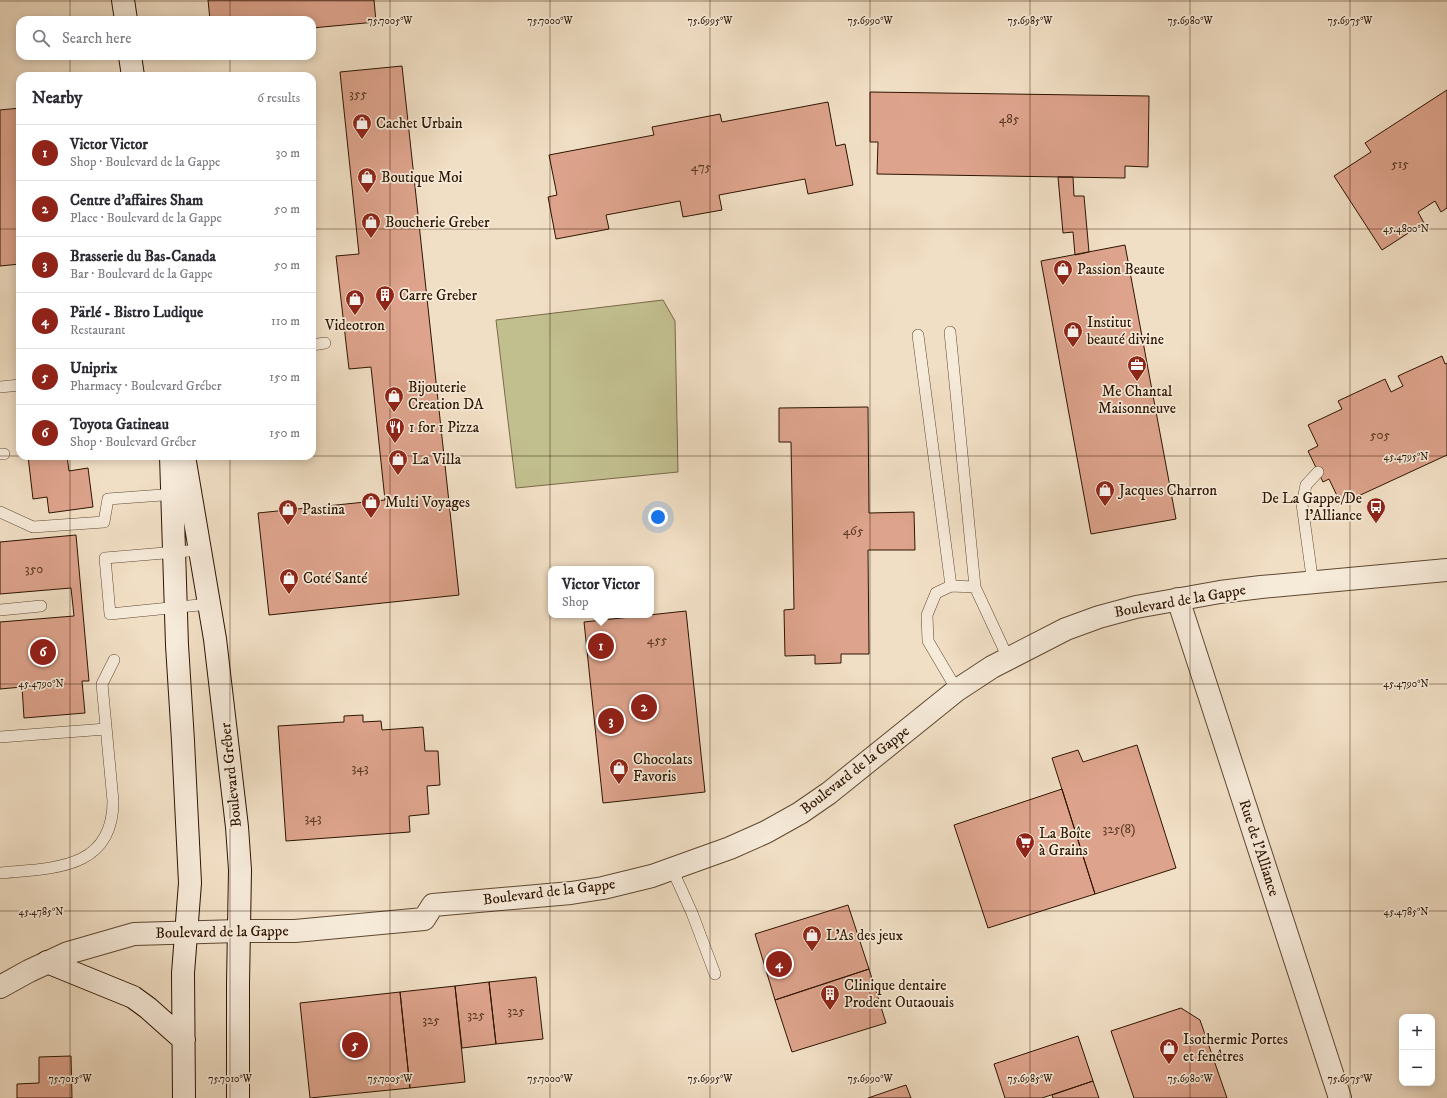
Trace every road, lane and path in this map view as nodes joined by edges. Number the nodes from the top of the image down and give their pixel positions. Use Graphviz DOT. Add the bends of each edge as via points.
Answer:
graph roads {
  1 [pos="123,0"];
  2 [pos="125,16"];
  3 [pos="131,60"];
  4 [pos="132,72"];
  5 [pos="950,332"];
  6 [pos="918,335"];
  7 [pos="325,343"];
  8 [pos="316,344"];
  9 [pos="16,385"];
  10 [pos="0,387"];
  11 [pos="172,460"];
  12 [pos="184,460"];
  13 [pos="1318,472"];
  14 [pos="181,493"];
  15 [pos="0,512"];
  16 [pos="200,550"];
  17 [pos="174,552"];
  18 [pos="1447,570"];
  19 [pos="1313,584"];
  20 [pos="951,586"];
  21 [pos="975,587"];
  22 [pos="1178,599"];
  23 [pos="209,604"];
  24 [pos="41,606"];
  25 [pos="176,608"];
  26 [pos="0,610"];
  27 [pos="1008,658"];
  28 [pos="114,660"];
  29 [pos="957,690"];
  30 [pos="106,729"];
  31 [pos="0,737"];
  32 [pos="672,869"];
  33 [pos="0,873"];
  34 [pos="238,931"];
  35 [pos="187,932"];
  36 [pos="47,962"];
  37 [pos="715,974"];
  38 [pos="0,987"];
  39 [pos="184,1040"];
  40 [pos="184,1098"];
  41 [pos="238,1098"];
  42 [pos="1340,1098"];
  1 -- 2 [label="street"];
  3 -- 4 [label="street"];
  5 -- 21 [label="lane"];
  6 -- 20 [label="lane"];
  7 -- 8 [label="lane"];
  9 -- 10 [label="lane"];
  11 -- 14 [label="street, Boulevard Gréber"];
  12 -- 14 [label="street, Boulevard Gréber"];
  13 -- 19 [label="lane" via="1306,485 1302,504"];
  14 -- 15 [label="lane" via="108,499 104,522 33,527"];
  14 -- 16 [label="street, Boulevard Gréber"];
  14 -- 17 [label="street, Boulevard Gréber"];
  16 -- 17 [label="lane"];
  16 -- 23 [label="street, Boulevard Gréber"];
  17 -- 25 [label="street, Boulevard Gréber"];
  17 -- 25 [label="lane" via="105,558 110,614"];
  18 -- 19 [label="street, Boulevard de la Gappe"];
  19 -- 22 [label="street, Boulevard de la Gappe" via="1261,587"];
  20 -- 21 [label="lane"];
  20 -- 29 [label="lane" via="936,593 927,615 928,641"];
  21 -- 27 [label="lane"];
  22 -- 27 [label="street, Boulevard de la Gappe" via="1099,617 1066,629"];
  22 -- 42 [label="street, Rue de l'Alliance"];
  23 -- 25 [label="lane"];
  23 -- 34 [label="street, Boulevard Gréber" via="216,639 237,827 240,870"];
  24 -- 26 [label="lane"];
  25 -- 35 [label="street, Boulevard Gréber" via="190,883"];
  27 -- 29 [label="street, Boulevard de la Gappe"];
  28 -- 30 [label="lane" via="102,684"];
  29 -- 32 [label="street, Boulevard de la Gappe" via="829,793 800,813 730,848"];
  30 -- 31 [label="lane"];
  30 -- 33 [label="lane" via="113,814 105,838 97,849 86,857 66,865"];
  32 -- 34 [label="street, Boulevard de la Gappe" via="603,888 571,893 433,905 424,919 294,931"];
  32 -- 37 [label="lane"];
  34 -- 35 [label="street, Boulevard de la Gappe"];
  34 -- 41 [label="street, Boulevard Gréber"];
  35 -- 36 [label="street, Boulevard de la Gappe" via="134,934"];
  35 -- 39 [label="street, Boulevard Gréber"];
  36 -- 38 [label="street, Boulevard de la Gappe"];
  36 -- 39 [label="street" via="133,997"];
  39 -- 40 [label="street, Boulevard Gréber"];
}
